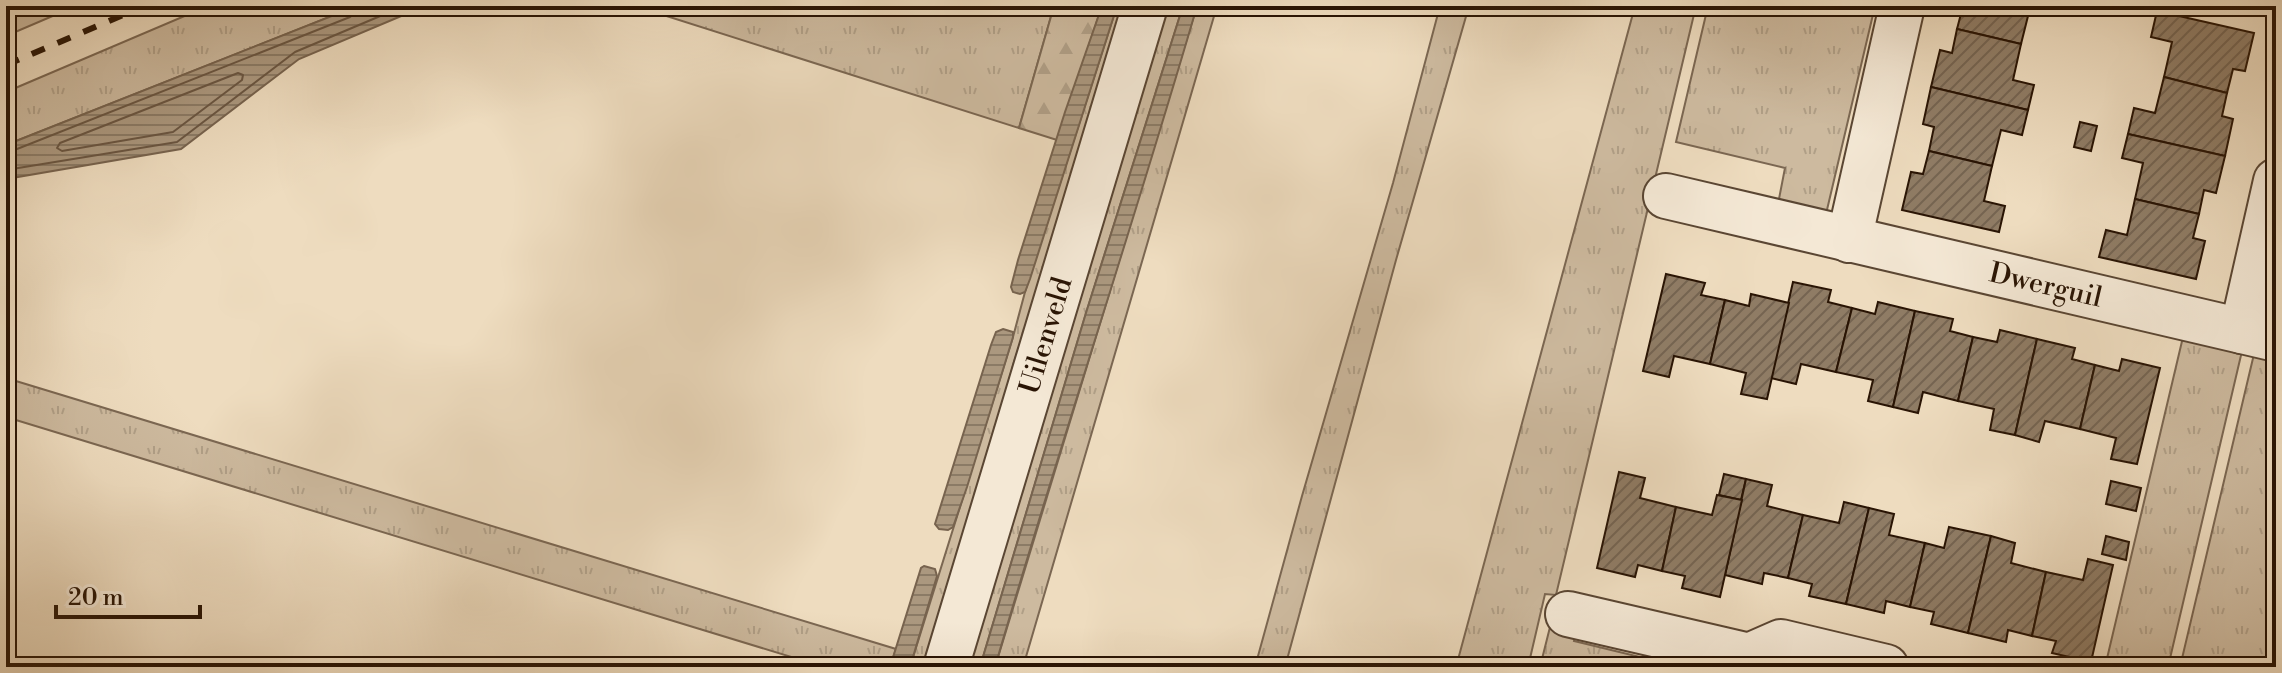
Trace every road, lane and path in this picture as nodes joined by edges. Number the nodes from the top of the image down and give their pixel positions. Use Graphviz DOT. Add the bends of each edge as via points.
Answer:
graph roads {
  1 [pos="1145,6"];
  2 [pos="1902,6"];
  3 [pos="2276,181"];
  4 [pos="1666,196"];
  5 [pos="1849,240"];
  6 [pos="2259,335"];
  7 [pos="1568,614"];
  8 [pos="1748,662"];
  9 [pos="946,667"];
  10 [pos="1886,667"];
  1 -- 9 [label="street, Uilenveld"];
  2 -- 5 [label="street"];
  3 -- 6 [label="street, Dwerguil"];
  4 -- 5 [label="street, Dwerguil"];
  5 -- 6 [label="street, Dwerguil"];
  7 -- 8 [label="street"];
  8 -- 10 [label="street" via="1781,642"];
}
